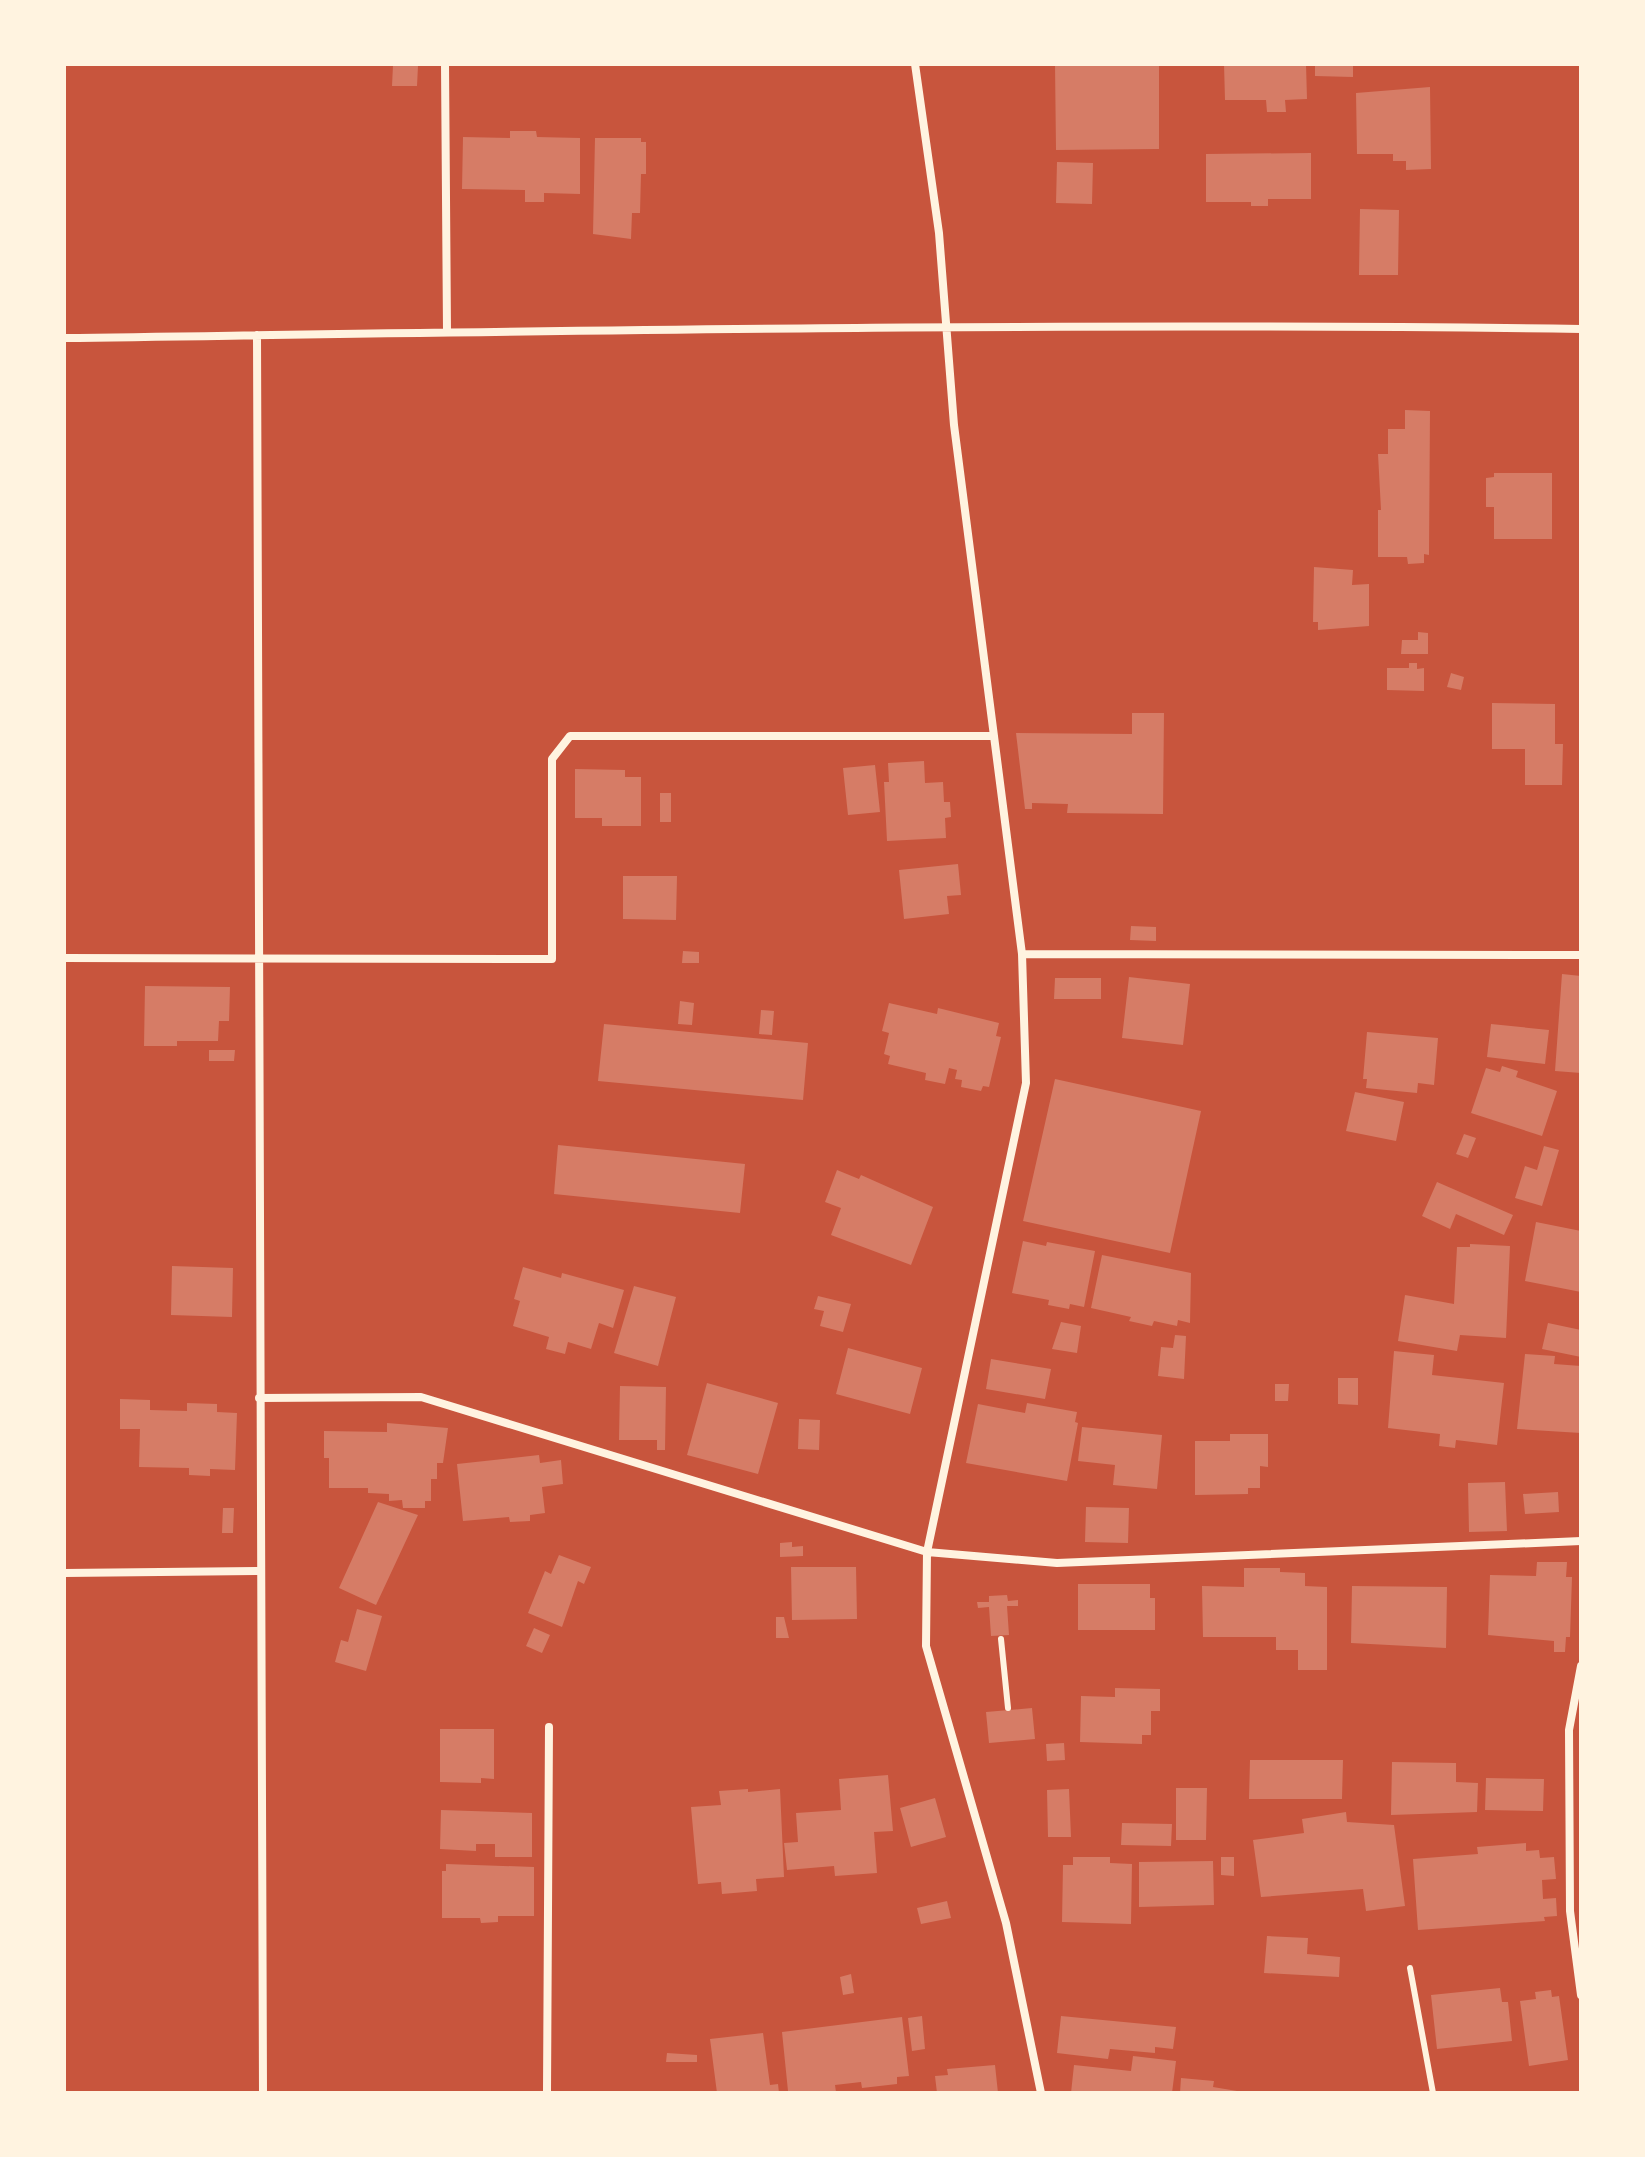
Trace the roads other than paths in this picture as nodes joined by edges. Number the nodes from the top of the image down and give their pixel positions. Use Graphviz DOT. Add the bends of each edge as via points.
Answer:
graph roads {
  1 [pos="445,64"];
  2 [pos="915,64"];
  3 [pos="1581,329"];
  4 [pos="947,330"];
  5 [pos="447,331"];
  6 [pos="257,335"];
  7 [pos="64,338"];
  8 [pos="993,736"];
  9 [pos="1022,954"];
  10 [pos="1581,955"];
  11 [pos="259,957"];
  12 [pos="64,958"];
  13 [pos="259,1398"];
  14 [pos="1581,1541"];
  15 [pos="927,1552"];
  16 [pos="258,1571"];
  17 [pos="64,1573"];
  18 [pos="1001,1639"];
  19 [pos="1581,1666"];
  20 [pos="1008,1708"];
  21 [pos="549,1727"];
  22 [pos="1410,1968"];
  23 [pos="1581,1995"];
  24 [pos="263,2093"];
  25 [pos="547,2093"];
  26 [pos="1041,2093"];
  27 [pos="1433,2093"];
  1 -- 5 [label="street"];
  2 -- 4 [label="street"];
  3 -- 4 [label="street"];
  4 -- 5 [label="street"];
  4 -- 8 [label="street"];
  5 -- 6 [label="street"];
  6 -- 7 [label="street"];
  6 -- 11 [label="street"];
  8 -- 9 [label="street"];
  8 -- 11 [label="street" via="570,736 552,759 552,959"];
  9 -- 10 [label="street"];
  9 -- 15 [label="street" via="1026,1083"];
  11 -- 12 [label="street"];
  11 -- 13 [label="street"];
  13 -- 15 [label="street" via="421,1397"];
  13 -- 16 [label="street"];
  14 -- 15 [label="street" via="1057,1563"];
  15 -- 26 [label="street" via="926,1646 1006,1923"];
  16 -- 17 [label="street"];
  16 -- 24 [label="street"];
  18 -- 20 [label="lane"];
  19 -- 23 [label="street" via="1569,1730 1570,1911"];
  21 -- 25 [label="street"];
  22 -- 27 [label="lane"];
}
